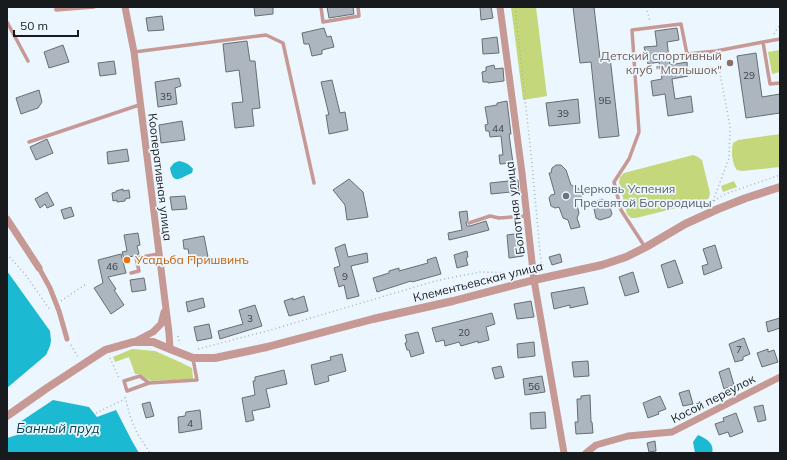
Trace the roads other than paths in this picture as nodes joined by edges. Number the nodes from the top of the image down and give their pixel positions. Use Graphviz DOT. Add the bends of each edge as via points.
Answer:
graph roads {
  1 [pos="56,7"];
  2 [pos="94,7"];
  3 [pos="126,7"];
  4 [pos="321,7"];
  5 [pos="358,7"];
  6 [pos="500,7"];
  7 [pos="7,22"];
  8 [pos="780,39"];
  9 [pos="763,42"];
  10 [pos="134,52"];
  11 [pos="28,61"];
  12 [pos="780,83"];
  13 [pos="140,105"];
  14 [pos="29,142"];
  15 [pos="314,183"];
  16 [pos="780,188"];
  17 [pos="526,216"];
  18 [pos="7,219"];
  19 [pos="469,223"];
  20 [pos="646,247"];
  21 [pos="158,254"];
  22 [pos="39,268"];
  23 [pos="131,273"];
  24 [pos="534,280"];
  25 [pos="165,307"];
  26 [pos="67,339"];
  27 [pos="134,342"];
  28 [pos="170,349"];
  29 [pos="193,354"];
  30 [pos="780,377"];
  31 [pos="150,383"];
  32 [pos="7,416"];
  33 [pos="564,451"];
  34 [pos="572,453"];
  35 [pos="586,453"];
  1 -- 2 [label="lane" via="56,10"];
  3 -- 10 [label="street, Кооперативная улица"];
  4 -- 5 [label="lane" via="323,22 359,16"];
  6 -- 17 [label="street, Болотная улица"];
  7 -- 11 [label="lane"];
  8 -- 9 [label="lane"];
  9 -- 12 [label="lane" via="770,84"];
  9 -- 20 [label="lane" via="687,54 681,24 632,30 639,132 629,159 614,182 621,210"];
  10 -- 13 [label="street, Кооперативная улица"];
  10 -- 15 [label="lane" via="266,35 283,43"];
  13 -- 14 [label="lane"];
  13 -- 21 [label="street, Кооперативная улица"];
  16 -- 20 [label="street, Клементьевская улица" via="711,212"];
  17 -- 19 [label="lane" via="490,216"];
  17 -- 24 [label="street, Болотная улица"];
  18 -- 22 [label="street"];
  20 -- 24 [label="street, Клементьевская улица" via="602,265"];
  21 -- 23 [label="lane" via="136,258 139,271"];
  21 -- 25 [label="street, Кооперативная улица"];
  22 -- 26 [label="street" via="50,288"];
  24 -- 29 [label="street, Клементьевская улица" via="267,347 215,358"];
  24 -- 33 [label="street, Болотная улица"];
  25 -- 27 [label="street" via="161,324 153,332"];
  25 -- 28 [label="street, Кооперативная улица"];
  27 -- 28 [label="street, Клементьевская улица" via="153,342"];
  27 -- 32 [label="street, Клементьевская улица" via="105,350"];
  28 -- 29 [label="street, Клементьевская улица"];
  29 -- 31 [label="lane" via="197,380"];
  30 -- 35 [label="street, Косой переулок" via="672,432 628,436 596,445"];
  31 -- 31 [label="lane" via="127,391 124,381 140,376"];
  33 -- 34 [label="street"];
}
